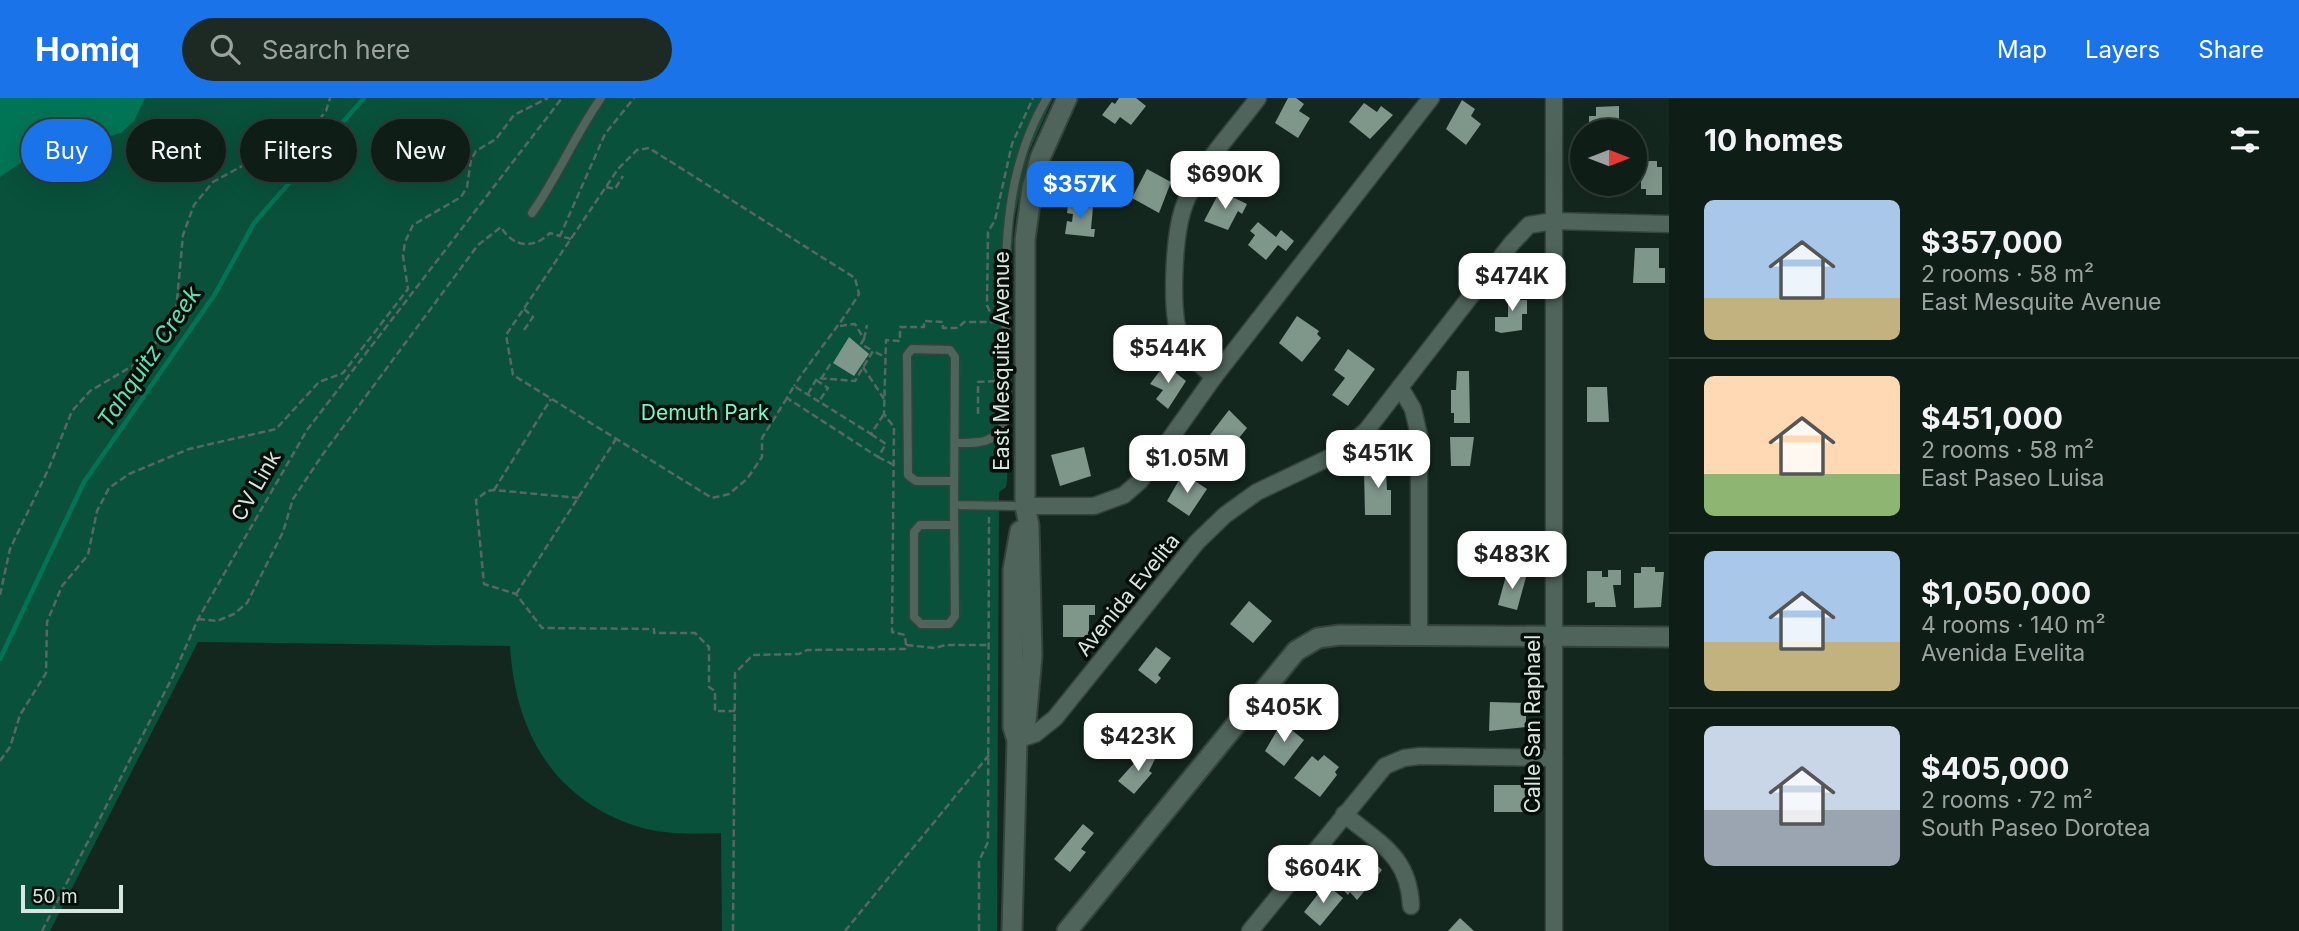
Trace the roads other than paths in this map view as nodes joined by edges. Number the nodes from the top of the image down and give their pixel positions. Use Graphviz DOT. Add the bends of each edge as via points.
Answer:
graph roads {
  1 [pos="601,98"];
  2 [pos="1046,98"];
  3 [pos="1067,98"];
  4 [pos="1258,98"];
  5 [pos="1431,98"];
  6 [pos="1555,98"];
  7 [pos="531,213"];
  8 [pos="1554,221"];
  9 [pos="1669,224"];
  10 [pos="1214,377"];
  11 [pos="1400,387"];
  12 [pos="955,443"];
  13 [pos="954,481"];
  14 [pos="954,505"];
  15 [pos="1025,506"];
  16 [pos="954,525"];
  17 [pos="1555,636"];
  18 [pos="1419,637"];
  19 [pos="1669,637"];
  20 [pos="1017,740"];
  21 [pos="1554,758"];
  22 [pos="1344,814"];
  23 [pos="1411,906"];
  24 [pos="1012,931"];
  25 [pos="1067,931"];
  26 [pos="1250,931"];
  27 [pos="1554,931"];
  1 -- 7 [label="lane"];
  2 -- 12 [label="lane" via="1021,156 1009,208 1004,423 984,442"];
  3 -- 15 [label="street, East Mesquite Avenue" via="1040,158 1025,240"];
  4 -- 10 [label="street" via="1196,182 1183,209 1177,243 1175,319 1181,341"];
  5 -- 10 [label="street"];
  6 -- 8 [label="street, Calle San Raphael"];
  8 -- 9 [label="street, Avenida Evelita"];
  8 -- 11 [label="street, Avenida Evelita" via="1529,225 1512,243"];
  8 -- 17 [label="street, Calle San Raphael"];
  10 -- 15 [label="street" via="1140,481 1124,495 1094,506"];
  11 -- 18 [label="street" via="1413,408 1419,435"];
  11 -- 20 [label="street, Avenida Evelita" via="1366,431 1339,453 1257,492 1224,515 1197,542 1055,719"];
  12 -- 13 [label="lane"];
  12 -- 13 [label="lane" via="955,357 950,350 912,349 907,355 908,475 916,481"];
  13 -- 14 [label="lane"];
  14 -- 15 [label="lane"];
  14 -- 16 [label="lane"];
  15 -- 20 [label="street, East Mesquite Avenue" via="1013,570 1013,727"];
  16 -- 16 [label="lane" via="955,616 949,624 921,624 914,617 914,532 920,525"];
  17 -- 18 [label="street"];
  17 -- 19 [label="street"];
  17 -- 21 [label="street, Calle San Raphael"];
  18 -- 25 [label="street" via="1340,635 1318,638 1296,651"];
  20 -- 24 [label="street, East Mesquite Avenue"];
  21 -- 22 [label="street" via="1404,758 1385,766"];
  21 -- 27 [label="street, Calle San Raphael"];
  22 -- 23 [label="street" via="1397,859 1410,880"];
  22 -- 26 [label="street"];
}
